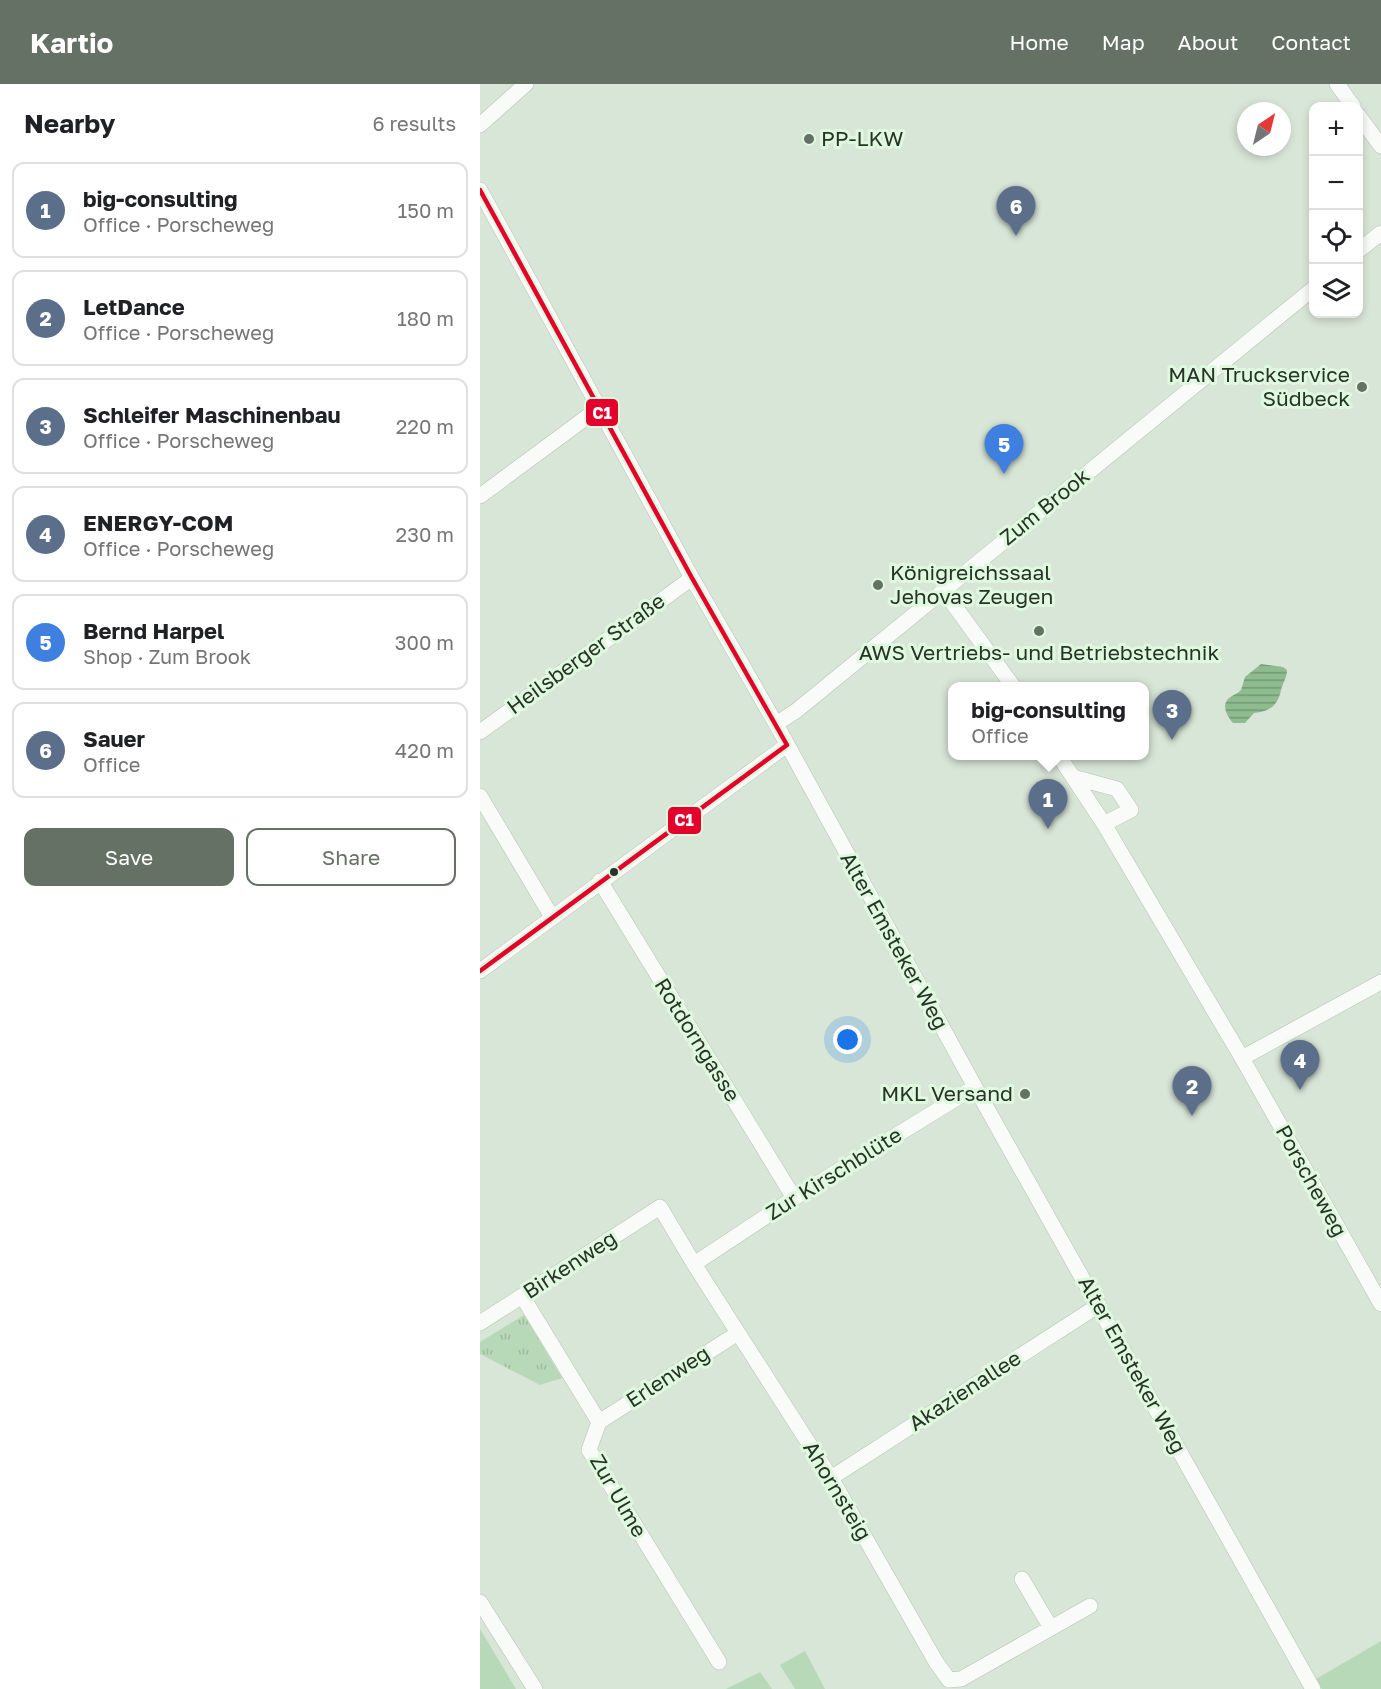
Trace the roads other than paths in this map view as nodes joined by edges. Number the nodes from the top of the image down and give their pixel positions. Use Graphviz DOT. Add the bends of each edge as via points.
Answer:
graph roads {
  1 [pos="526,84"];
  2 [pos="1337,84"];
  3 [pos="1350,102"];
  4 [pos="1363,121"];
  5 [pos="480,125"];
  6 [pos="1381,146"];
  7 [pos="480,190"];
  8 [pos="486,217"];
  9 [pos="1381,233"];
  10 [pos="1363,248"];
  11 [pos="1309,292"];
  12 [pos="599,408"];
  13 [pos="480,496"];
  14 [pos="692,578"];
  15 [pos="943,590"];
  16 [pos="1009,682"];
  17 [pos="776,724"];
  18 [pos="480,732"];
  19 [pos="787,745"];
  20 [pos="1062,760"];
  21 [pos="1073,777"];
  22 [pos="480,796"];
  23 [pos="1104,824"];
  24 [pos="600,881"];
  25 [pos="552,917"];
  26 [pos="480,971"];
  27 [pos="1381,982"];
  28 [pos="1242,1059"];
  29 [pos="975,1087"];
  30 [pos="794,1198"];
  31 [pos="660,1207"];
  32 [pos="694,1264"];
  33 [pos="522,1296"];
  34 [pos="1381,1304"];
  35 [pos="1099,1305"];
  36 [pos="480,1323"];
  37 [pos="738,1333"];
  38 [pos="599,1422"];
  39 [pos="831,1478"];
  40 [pos="1023,1579"];
  41 [pos="480,1602"];
  42 [pos="1090,1605"];
  43 [pos="1051,1628"];
  44 [pos="718,1662"];
  45 [pos="535,1689"];
  46 [pos="1313,1689"];
  1 -- 5 [label="street"];
  2 -- 3 [label="street"];
  4 -- 6 [label="street"];
  7 -- 8 [label="street, Alter Emsteker Weg"];
  8 -- 12 [label="street, Alter Emsteker Weg"];
  9 -- 10 [label="street"];
  11 -- 15 [label="street, Zum Brook"];
  12 -- 13 [label="street"];
  12 -- 14 [label="street, Alter Emsteker Weg"];
  14 -- 17 [label="street, Alter Emsteker Weg"];
  14 -- 18 [label="street, Heilsberger Straße"];
  15 -- 16 [label="street"];
  15 -- 17 [label="street, Zum Brook"];
  17 -- 19 [label="street, Alter Emsteker Weg"];
  19 -- 24 [label="street"];
  19 -- 29 [label="street, Alter Emsteker Weg"];
  20 -- 21 [label="street, Porscheweg"];
  21 -- 23 [label="street, Porscheweg"];
  21 -- 23 [label="street" via="1117,789 1131,810"];
  22 -- 25 [label="street"];
  23 -- 28 [label="street, Porscheweg"];
  24 -- 25 [label="street"];
  24 -- 30 [label="street, Rotdorngasse"];
  25 -- 26 [label="street"];
  27 -- 28 [label="street"];
  28 -- 34 [label="street, Porscheweg"];
  29 -- 30 [label="street, Zur Kirschblüte"];
  29 -- 35 [label="street, Alter Emsteker Weg"];
  30 -- 32 [label="street, Zur Kirschblüte"];
  31 -- 32 [label="street, Ahornsteig"];
  31 -- 33 [label="street, Birkenweg"];
  32 -- 37 [label="street, Ahornsteig"];
  33 -- 36 [label="street, Birkenweg"];
  33 -- 38 [label="street, Zur Ulme"];
  35 -- 39 [label="street, Akazienallee"];
  35 -- 46 [label="street, Alter Emsteker Weg"];
  37 -- 38 [label="street, Erlenweg"];
  37 -- 39 [label="street, Ahornsteig"];
  38 -- 44 [label="street, Zur Ulme" via="589,1450"];
  39 -- 43 [label="street, Ahornsteig" via="949,1680 961,1679"];
  40 -- 43 [label="street"];
  41 -- 45 [label="street"];
  42 -- 43 [label="street, Ahornsteig"];
}
